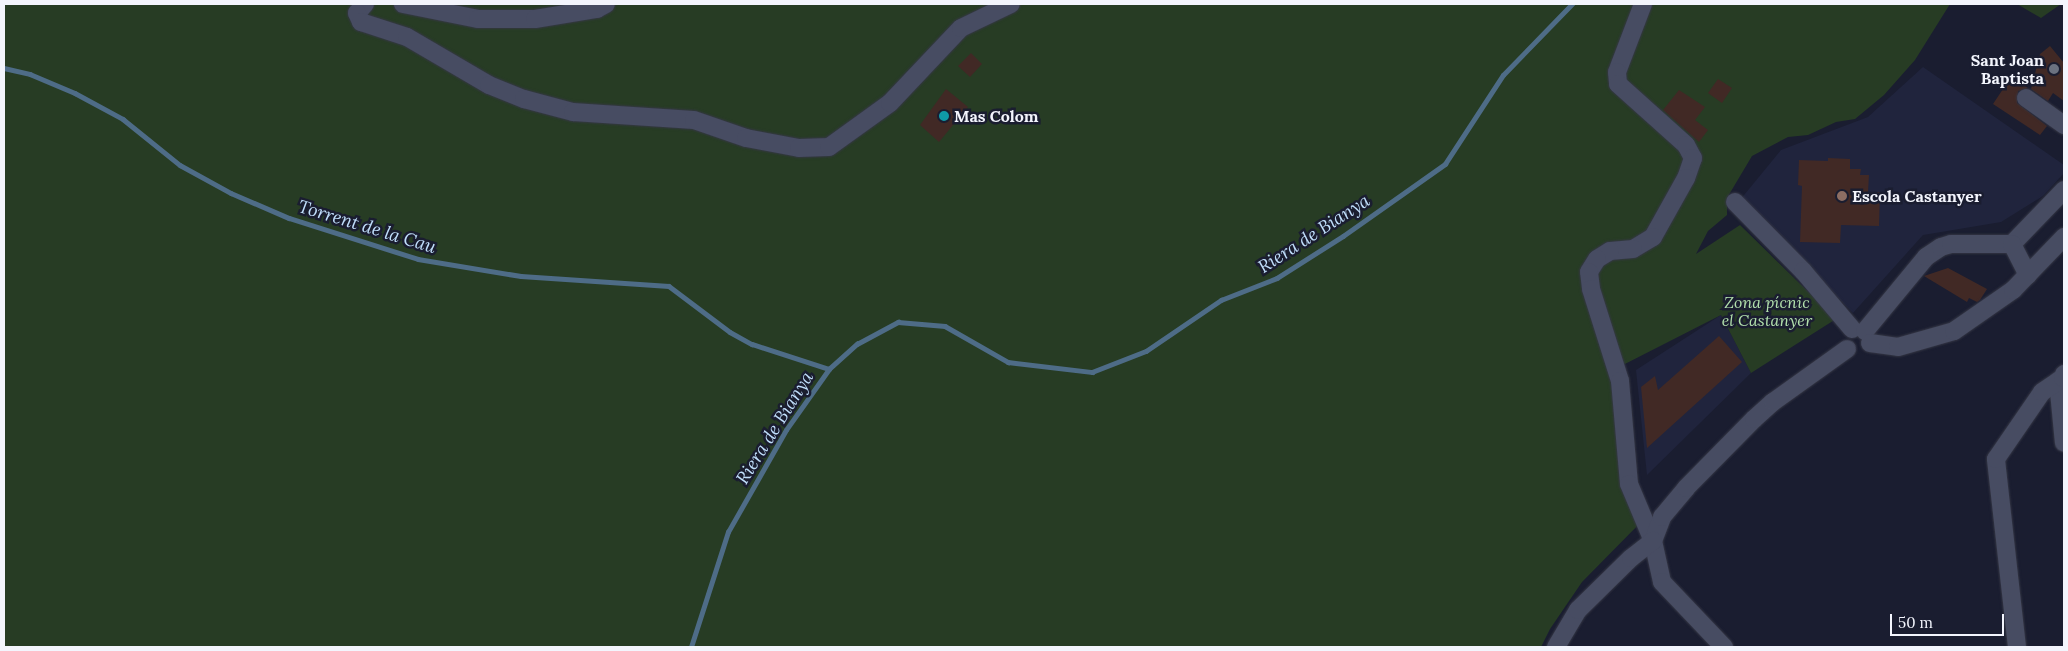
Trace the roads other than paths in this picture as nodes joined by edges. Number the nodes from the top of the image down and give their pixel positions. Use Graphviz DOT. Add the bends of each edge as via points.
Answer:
graph roads {
  1 [pos="365,4"];
  2 [pos="403,4"];
  3 [pos="606,4"];
  4 [pos="1011,4"];
  5 [pos="1643,4"];
  6 [pos="2026,98"];
  7 [pos="2064,125"];
  8 [pos="2064,190"];
  9 [pos="1735,202"];
  10 [pos="2064,236"];
  11 [pos="2012,244"];
  12 [pos="2028,275"];
  13 [pos="1862,334"];
  14 [pos="2061,378"];
  15 [pos="2064,442"];
  16 [pos="1654,541"];
  17 [pos="1556,647"];
  18 [pos="1724,647"];
  19 [pos="2017,647"];
  1 -- 4 [label="street" via="358,13 360,22 407,37 489,85 524,99 573,112 694,120 746,138 799,148 829,147 890,103 961,28"];
  2 -- 3 [label="street" via="478,20 535,19 598,9"];
  5 -- 16 [label="street" via="1617,72 1618,84 1686,145 1693,158 1686,178 1652,236 1633,249 1610,251 1597,260 1589,272 1591,290 1620,381 1629,484"];
  6 -- 7 [label="street"];
  8 -- 11 [label="street"];
  9 -- 13 [label="street"];
  10 -- 12 [label="street"];
  11 -- 12 [label="street"];
  11 -- 13 [label="street" via="1951,244 1941,247 1926,257"];
  12 -- 13 [label="street" via="2013,290 1954,331 1898,346"];
  13 -- 16 [label="street" via="1863,352 1851,353 1847,349 1754,419 1662,516"];
  14 -- 15 [label="street"];
  14 -- 19 [label="street" via="2042,392 1996,459"];
  16 -- 17 [label="street" via="1578,610"];
  16 -- 18 [label="street" via="1662,582"];
}
